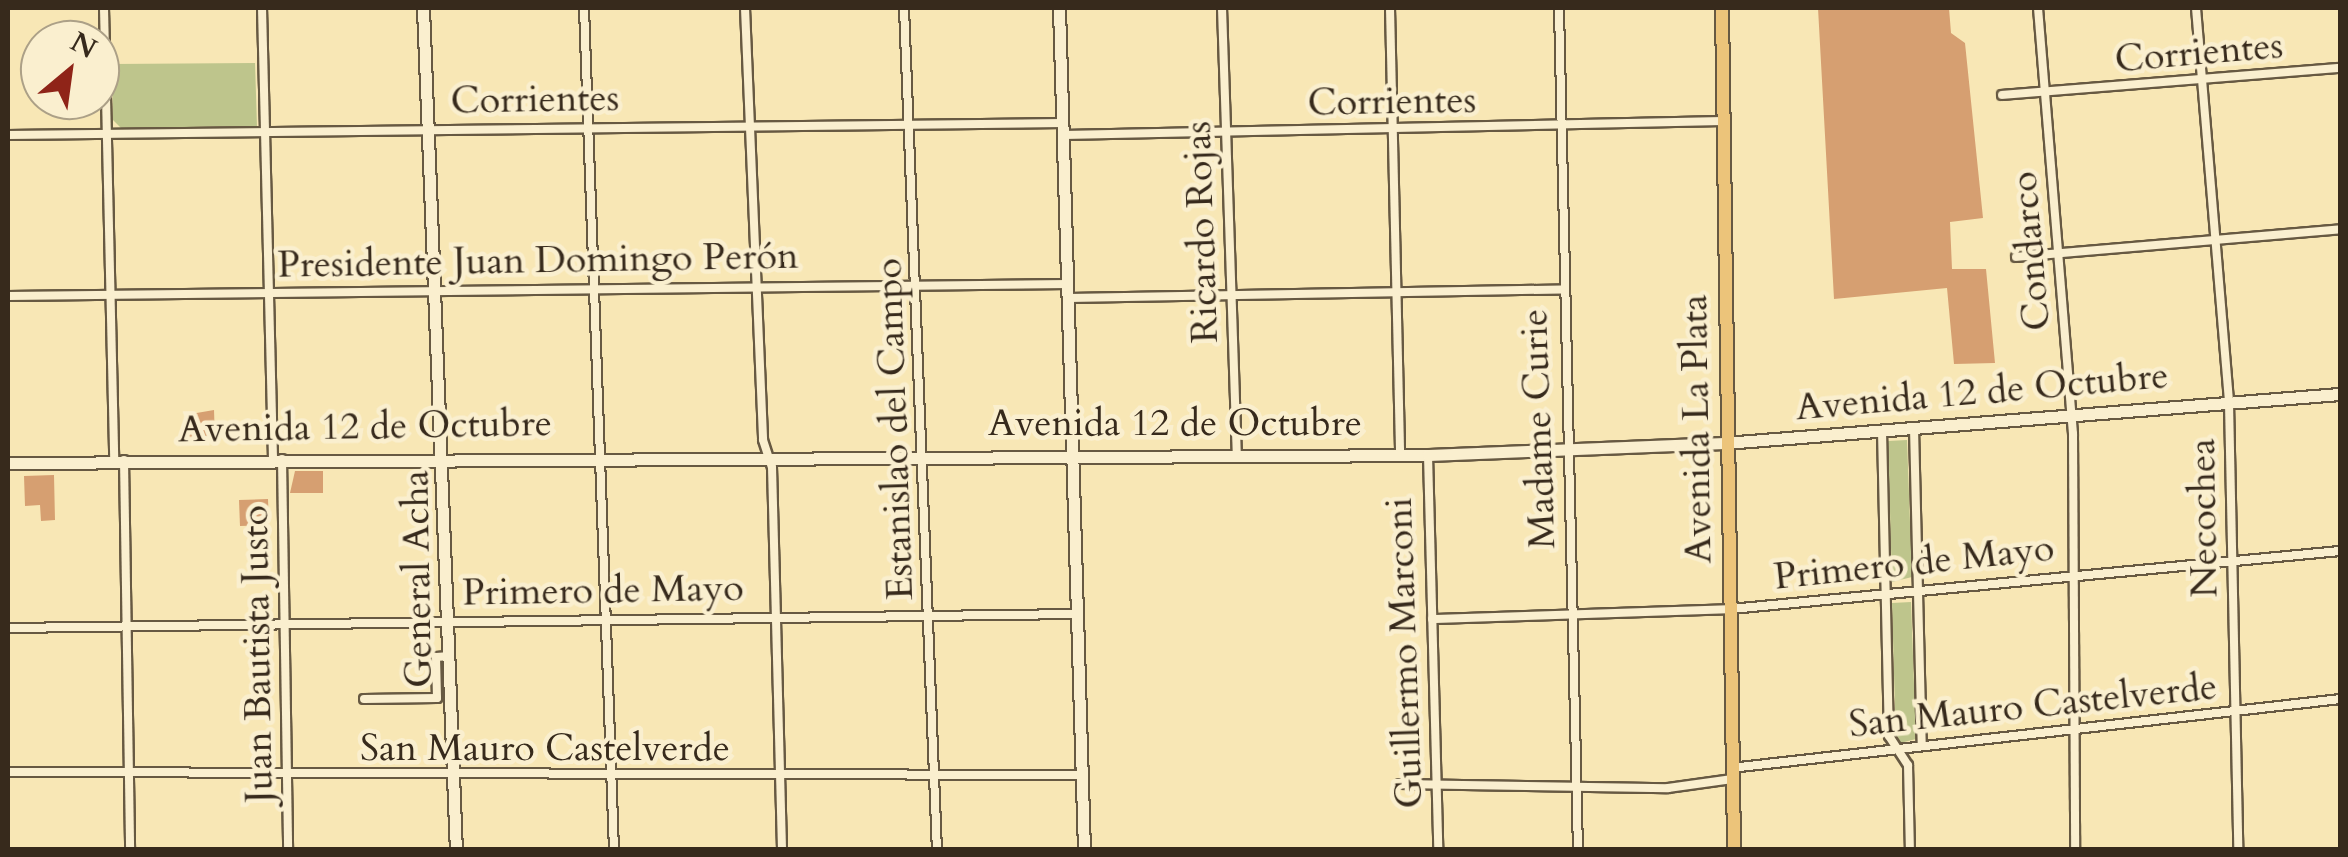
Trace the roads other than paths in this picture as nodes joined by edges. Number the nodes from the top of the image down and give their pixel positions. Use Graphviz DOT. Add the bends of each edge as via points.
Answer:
graph roads {
  1 [pos="104,8"];
  2 [pos="262,8"];
  3 [pos="423,8"];
  4 [pos="584,8"];
  5 [pos="745,8"];
  6 [pos="904,8"];
  7 [pos="1059,8"];
  8 [pos="1222,8"];
  9 [pos="1390,8"];
  10 [pos="1559,8"];
  11 [pos="1722,8"];
  12 [pos="2038,8"];
  13 [pos="2196,8"];
  14 [pos="2340,68"];
  15 [pos="2201,82"];
  16 [pos="2045,92"];
  17 [pos="2002,96"];
  18 [pos="1722,121"];
  19 [pos="910,122"];
  20 [pos="1561,125"];
  21 [pos="590,126"];
  22 [pos="750,127"];
  23 [pos="428,129"];
  24 [pos="1063,129"];
  25 [pos="1392,130"];
  26 [pos="265,131"];
  27 [pos="1227,133"];
  28 [pos="108,134"];
  29 [pos="8,135"];
  30 [pos="2340,229"];
  31 [pos="2214,240"];
  32 [pos="2059,255"];
  33 [pos="2016,257"];
  34 [pos="917,284"];
  35 [pos="1068,284"];
  36 [pos="597,286"];
  37 [pos="757,286"];
  38 [pos="436,288"];
  39 [pos="1562,290"];
  40 [pos="269,292"];
  41 [pos="111,294"];
  42 [pos="8,296"];
  43 [pos="1231,296"];
  44 [pos="1396,296"];
  45 [pos="1069,298"];
  46 [pos="2340,394"];
  47 [pos="2229,402"];
  48 [pos="2072,416"];
  49 [pos="1914,428"];
  50 [pos="1882,431"];
  51 [pos="1725,443"];
  52 [pos="1566,450"];
  53 [pos="767,452"];
  54 [pos="923,452"];
  55 [pos="1076,453"];
  56 [pos="604,454"];
  57 [pos="1400,455"];
  58 [pos="1428,455"];
  59 [pos="445,456"];
  60 [pos="1237,456"];
  61 [pos="277,457"];
  62 [pos="119,460"];
  63 [pos="8,463"];
  64 [pos="2340,551"];
  65 [pos="2234,560"];
  66 [pos="2075,574"];
  67 [pos="1917,589"];
  68 [pos="1885,593"];
  69 [pos="1731,609"];
  70 [pos="1079,614"];
  71 [pos="776,615"];
  72 [pos="1572,615"];
  73 [pos="609,616"];
  74 [pos="929,616"];
  75 [pos="1432,619"];
  76 [pos="449,621"];
  77 [pos="284,622"];
  78 [pos="126,626"];
  79 [pos="8,628"];
  80 [pos="450,656"];
  81 [pos="364,698"];
  82 [pos="2340,698"];
  83 [pos="2236,711"];
  84 [pos="2074,730"];
  85 [pos="1922,746"];
  86 [pos="1898,749"];
  87 [pos="8,772"];
  88 [pos="128,772"];
  89 [pos="1731,773"];
  90 [pos="1083,775"];
  91 [pos="288,776"];
  92 [pos="613,776"];
  93 [pos="780,776"];
  94 [pos="934,776"];
  95 [pos="453,778"];
  96 [pos="1577,780"];
  97 [pos="1436,782"];
  98 [pos="1400,784"];
  99 [pos="130,850"];
  100 [pos="288,850"];
  101 [pos="456,850"];
  102 [pos="614,850"];
  103 [pos="782,850"];
  104 [pos="937,850"];
  105 [pos="1084,850"];
  106 [pos="1438,850"];
  107 [pos="1578,850"];
  108 [pos="1734,850"];
  109 [pos="1910,850"];
  110 [pos="2075,850"];
  111 [pos="2238,850"];
  1 -- 28 [label="street"];
  2 -- 26 [label="street, Juan Bautista Justo"];
  3 -- 23 [label="main road, General Acha"];
  4 -- 21 [label="street"];
  5 -- 22 [label="street"];
  6 -- 19 [label="street, Estanislao del Campo"];
  7 -- 24 [label="main road"];
  8 -- 27 [label="street, Ricardo Rojas"];
  9 -- 25 [label="street, Guillermo Marconi"];
  10 -- 20 [label="street, Madame Curie"];
  11 -- 18 [label="main road, Avenida La Plata"];
  12 -- 16 [label="street, Condarco"];
  13 -- 15 [label="street, Necochea"];
  14 -- 15 [label="street, Corrientes"];
  15 -- 16 [label="street, Corrientes"];
  15 -- 31 [label="street, Necochea"];
  16 -- 17 [label="street, Corrientes"];
  16 -- 32 [label="street, Condarco"];
  18 -- 20 [label="street, Corrientes"];
  18 -- 51 [label="main road, Avenida La Plata"];
  19 -- 22 [label="street, Corrientes"];
  19 -- 24 [label="street, Corrientes"];
  19 -- 34 [label="street, Estanislao del Campo"];
  20 -- 25 [label="street, Corrientes"];
  20 -- 39 [label="street, Madame Curie"];
  21 -- 22 [label="street, Corrientes"];
  21 -- 23 [label="street, Corrientes"];
  21 -- 36 [label="street"];
  22 -- 37 [label="street"];
  23 -- 26 [label="street, Corrientes"];
  23 -- 38 [label="main road, General Acha"];
  24 -- 27 [label="street, Corrientes"];
  24 -- 35 [label="main road"];
  25 -- 27 [label="street, Corrientes"];
  25 -- 44 [label="street, Guillermo Marconi"];
  26 -- 28 [label="street, Corrientes"];
  26 -- 40 [label="street, Juan Bautista Justo"];
  27 -- 43 [label="street, Ricardo Rojas"];
  28 -- 29 [label="street, Corrientes"];
  28 -- 41 [label="street"];
  30 -- 31 [label="street"];
  31 -- 32 [label="street"];
  31 -- 47 [label="street, Necochea"];
  32 -- 33 [label="street"];
  32 -- 48 [label="street, Condarco"];
  34 -- 35 [label="street, Presidente Juan Domingo Perón"];
  34 -- 37 [label="street, Presidente Juan Domingo Perón"];
  34 -- 54 [label="street, Estanislao del Campo"];
  35 -- 45 [label="main road"];
  36 -- 37 [label="street, Presidente Juan Domingo Perón"];
  36 -- 38 [label="street, Presidente Juan Domingo Perón"];
  36 -- 56 [label="street"];
  37 -- 53 [label="street"];
  38 -- 40 [label="street, Presidente Juan Domingo Perón"];
  38 -- 59 [label="main road, General Acha"];
  39 -- 44 [label="street"];
  39 -- 52 [label="street, Madame Curie"];
  40 -- 41 [label="street, Presidente Juan Domingo Perón"];
  40 -- 61 [label="street, Juan Bautista Justo"];
  41 -- 42 [label="street, Presidente Juan Domingo Perón"];
  41 -- 62 [label="street"];
  43 -- 44 [label="street"];
  43 -- 45 [label="street"];
  43 -- 60 [label="street, Ricardo Rojas"];
  44 -- 57 [label="street, Guillermo Marconi"];
  45 -- 55 [label="main road"];
  46 -- 47 [label="main road, Avenida 12 de Octubre"];
  47 -- 48 [label="main road, Avenida 12 de Octubre"];
  47 -- 65 [label="street, Necochea"];
  48 -- 49 [label="main road, Avenida 12 de Octubre"];
  48 -- 66 [label="street, Condarco"];
  49 -- 50 [label="main road, Avenida 12 de Octubre"];
  49 -- 67 [label="street"];
  50 -- 51 [label="main road, Avenida 12 de Octubre"];
  50 -- 68 [label="street"];
  51 -- 52 [label="main road, Avenida 12 de Octubre"];
  51 -- 69 [label="main road, Avenida La Plata"];
  52 -- 58 [label="main road, Avenida 12 de Octubre"];
  52 -- 72 [label="street, Madame Curie"];
  53 -- 54 [label="main road, Avenida 12 de Octubre"];
  53 -- 56 [label="main road, Avenida 12 de Octubre"];
  53 -- 71 [label="street"];
  54 -- 55 [label="main road, Avenida 12 de Octubre"];
  54 -- 74 [label="street, Estanislao del Campo"];
  55 -- 60 [label="main road, Avenida 12 de Octubre"];
  55 -- 70 [label="main road"];
  56 -- 59 [label="main road, Avenida 12 de Octubre"];
  56 -- 73 [label="street"];
  57 -- 58 [label="main road, Avenida 12 de Octubre"];
  57 -- 60 [label="main road, Avenida 12 de Octubre"];
  58 -- 75 [label="street, Guillermo Marconi"];
  59 -- 61 [label="main road, Avenida 12 de Octubre"];
  59 -- 76 [label="main road, General Acha"];
  61 -- 62 [label="main road, Avenida 12 de Octubre"];
  61 -- 77 [label="street, Juan Bautista Justo"];
  62 -- 63 [label="main road, Avenida 12 de Octubre"];
  62 -- 78 [label="street"];
  64 -- 65 [label="street, Primero de Mayo"];
  65 -- 66 [label="street, Primero de Mayo"];
  65 -- 83 [label="street, Necochea"];
  66 -- 67 [label="street, Primero de Mayo"];
  66 -- 84 [label="street, Condarco"];
  67 -- 68 [label="street, Primero de Mayo"];
  67 -- 85 [label="street"];
  68 -- 69 [label="street, Primero de Mayo"];
  68 -- 86 [label="street" via="1889,736"];
  69 -- 72 [label="street, Primero de Mayo"];
  69 -- 89 [label="main road, Avenida La Plata"];
  70 -- 74 [label="street, Primero de Mayo"];
  70 -- 90 [label="main road"];
  71 -- 73 [label="street, Primero de Mayo"];
  71 -- 74 [label="street, Primero de Mayo"];
  71 -- 93 [label="street"];
  72 -- 75 [label="street, Primero de Mayo"];
  72 -- 96 [label="street, Madame Curie"];
  73 -- 76 [label="street, Primero de Mayo"];
  73 -- 92 [label="street"];
  74 -- 94 [label="street, Estanislao del Campo"];
  75 -- 97 [label="street, Guillermo Marconi"];
  76 -- 77 [label="street, Primero de Mayo"];
  76 -- 80 [label="main road, General Acha"];
  77 -- 78 [label="street, Primero de Mayo"];
  77 -- 91 [label="street, Juan Bautista Justo"];
  78 -- 79 [label="street, Primero de Mayo"];
  78 -- 88 [label="street"];
  80 -- 81 [label="street" via="436,656 438,698"];
  80 -- 95 [label="main road, General Acha"];
  82 -- 83 [label="street, San Mauro Castelverde"];
  83 -- 84 [label="street, San Mauro Castelverde"];
  83 -- 111 [label="street, Necochea"];
  84 -- 85 [label="street, San Mauro Castelverde"];
  84 -- 110 [label="street, Condarco"];
  85 -- 86 [label="street, San Mauro Castelverde"];
  86 -- 89 [label="street, San Mauro Castelverde"];
  86 -- 109 [label="street" via="1908,765"];
  87 -- 88 [label="street, San Mauro Castelverde"];
  88 -- 91 [label="street, San Mauro Castelverde"];
  88 -- 99 [label="street"];
  89 -- 96 [label="street, San Mauro Castelverde" via="1668,788"];
  89 -- 108 [label="main road, Avenida La Plata"];
  90 -- 94 [label="street, San Mauro Castelverde"];
  90 -- 105 [label="main road"];
  91 -- 95 [label="street, San Mauro Castelverde"];
  91 -- 100 [label="street, Juan Bautista Justo"];
  92 -- 93 [label="street, San Mauro Castelverde"];
  92 -- 95 [label="street, San Mauro Castelverde"];
  92 -- 102 [label="street"];
  93 -- 94 [label="street, San Mauro Castelverde"];
  93 -- 103 [label="street"];
  94 -- 104 [label="street, Estanislao del Campo"];
  95 -- 101 [label="main road, General Acha"];
  96 -- 97 [label="street, San Mauro Castelverde"];
  96 -- 107 [label="street, Madame Curie"];
  97 -- 98 [label="street, San Mauro Castelverde"];
  97 -- 106 [label="street, Guillermo Marconi"];
}
